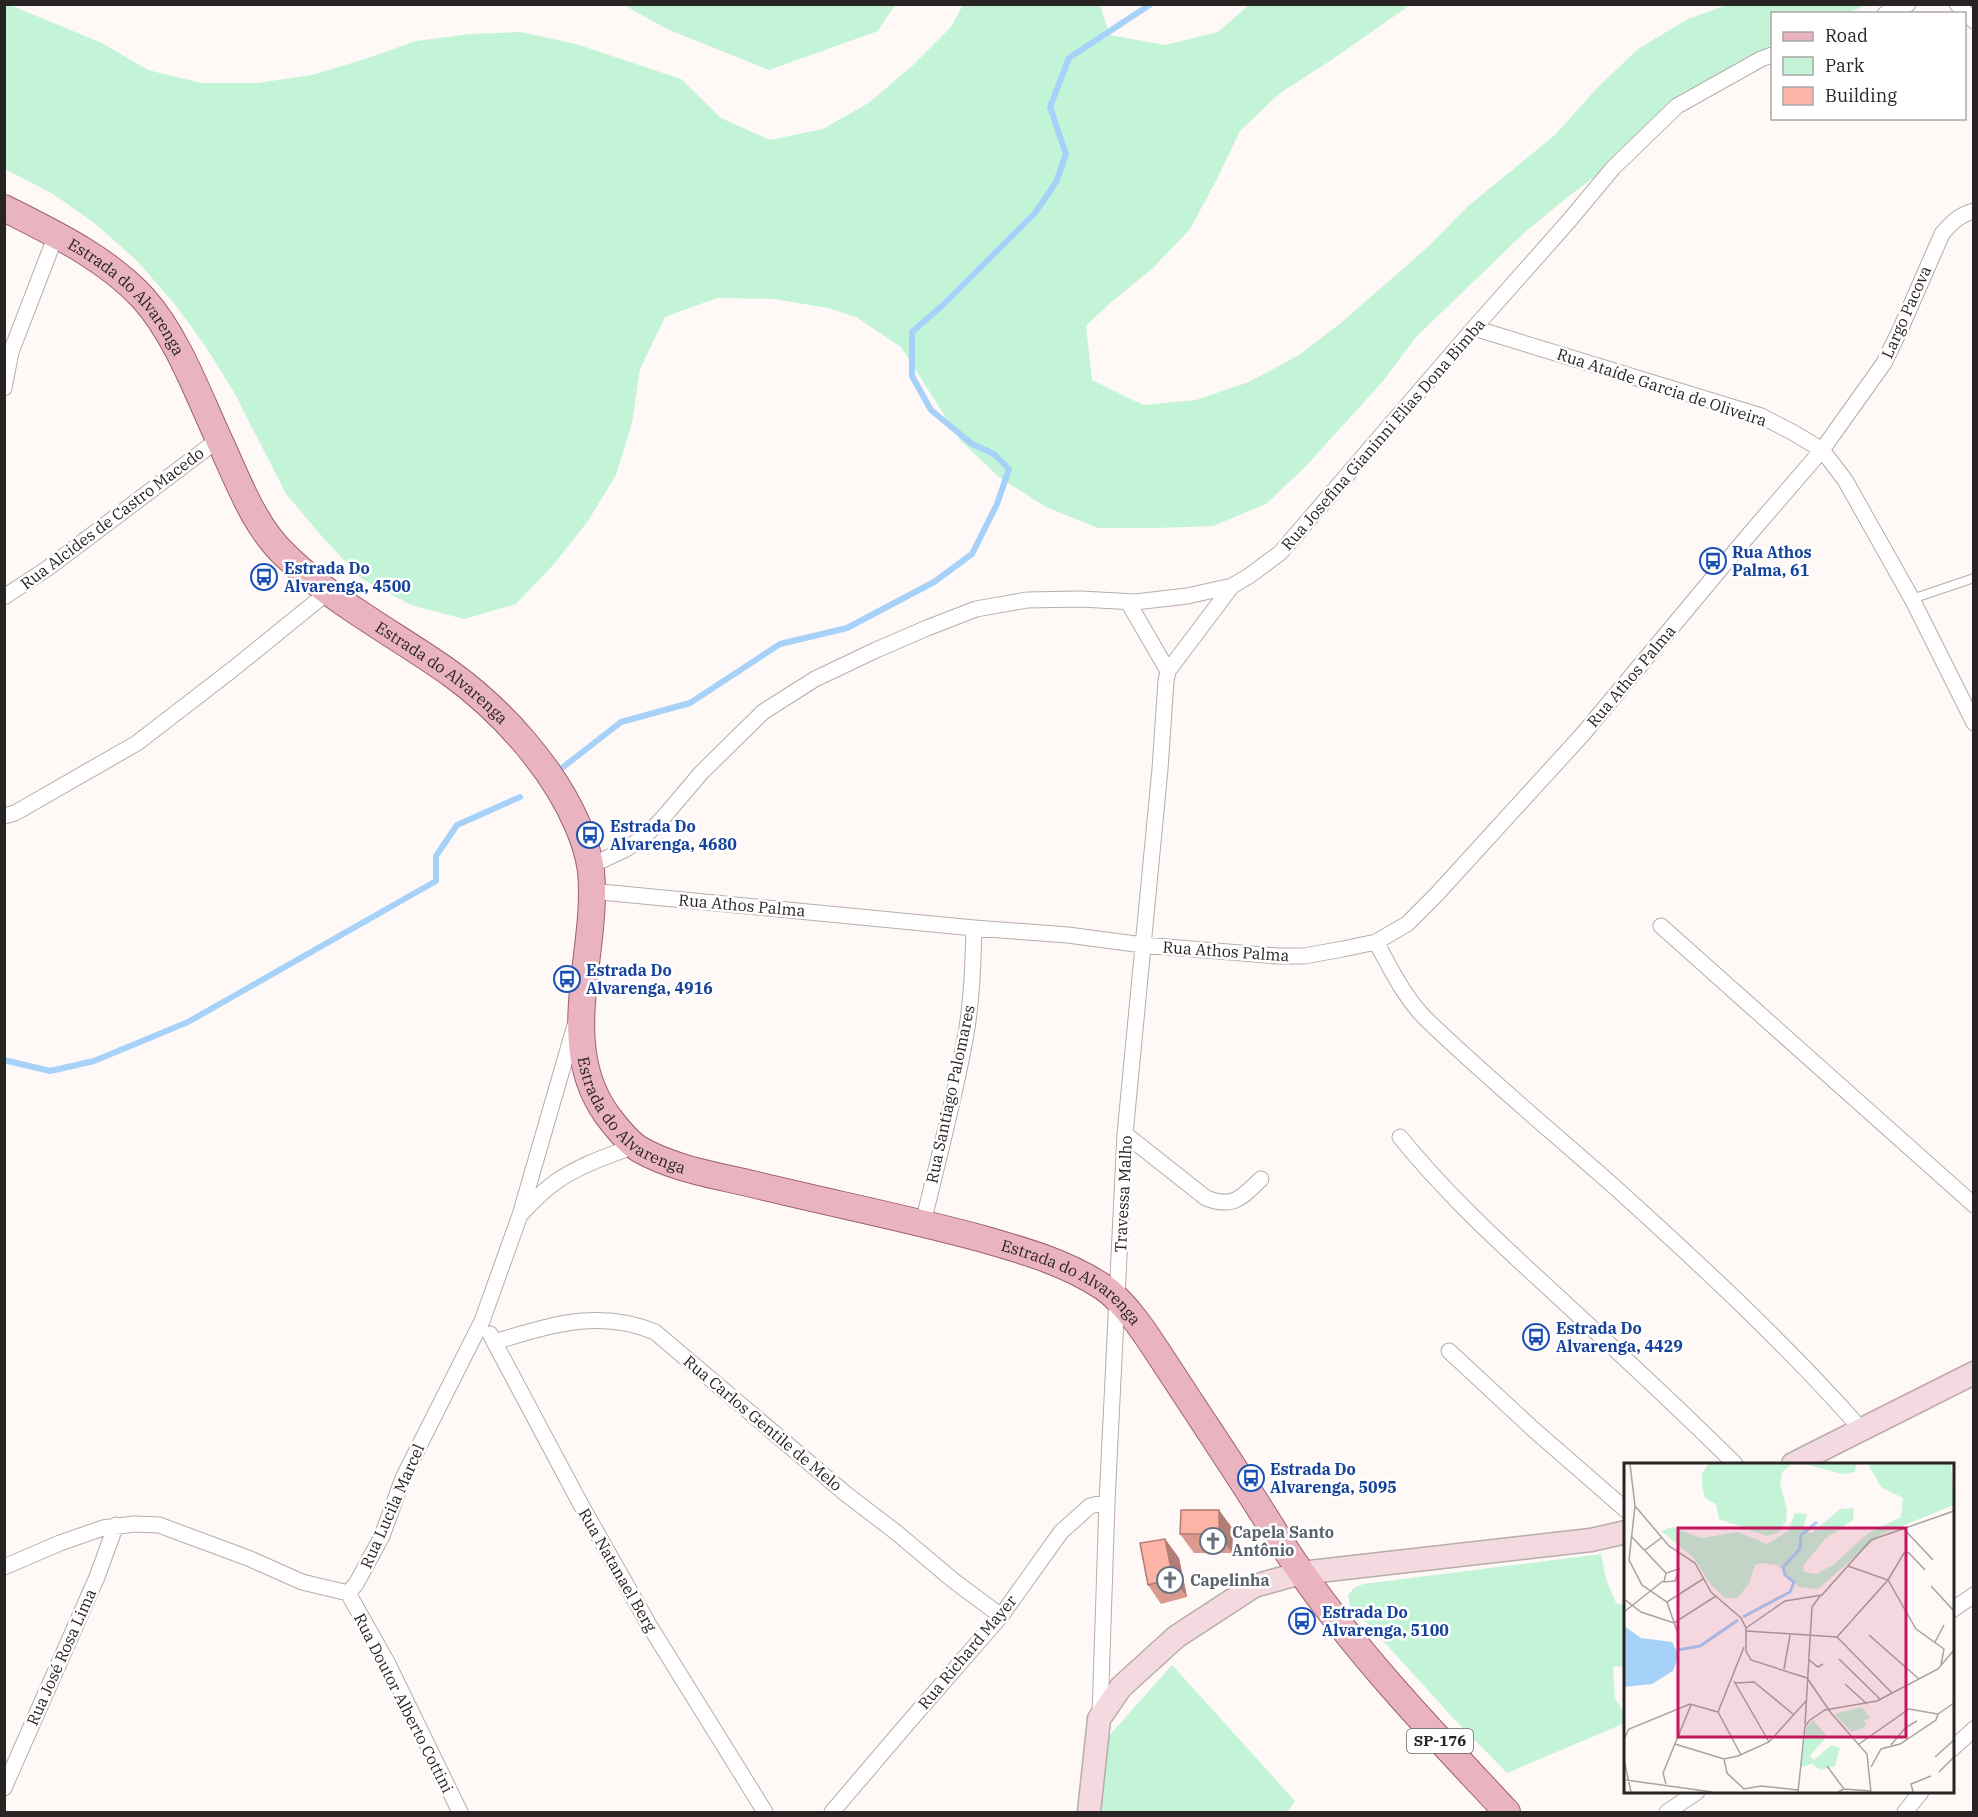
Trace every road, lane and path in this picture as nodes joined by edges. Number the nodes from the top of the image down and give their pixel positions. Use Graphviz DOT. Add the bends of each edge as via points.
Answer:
graph roads {
  1 [pos="1908,4"];
  2 [pos="1890,12"];
  3 [pos="1771,56"];
  4 [pos="4,208"];
  5 [pos="1974,211"];
  6 [pos="56,235"];
  7 [pos="1474,328"];
  8 [pos="8,352"];
  9 [pos="4,388"];
  10 [pos="219,439"];
  11 [pos="1822,450"];
  12 [pos="1974,578"];
  13 [pos="1232,586"];
  14 [pos="328,592"];
  15 [pos="4,597"];
  16 [pos="1912,599"];
  17 [pos="1128,602"];
  18 [pos="1168,671"];
  19 [pos="1974,723"];
  20 [pos="4,816"];
  21 [pos="591,878"];
  22 [pos="1661,926"];
  23 [pos="974,928"];
  24 [pos="1376,942"];
  25 [pos="1143,945"];
  26 [pos="581,1004"];
  27 [pos="1125,1134"];
  28 [pos="1400,1137"];
  29 [pos="634,1146"];
  30 [pos="1261,1179"];
  31 [pos="1974,1205"];
  32 [pos="520,1215"];
  33 [pos="923,1222"];
  34 [pos="1118,1298"];
  35 [pos="482,1321"];
  36 [pos="494,1342"];
  37 [pos="1449,1350"];
  38 [pos="1974,1372"];
  39 [pos="1862,1430"];
  40 [pos="1734,1463"];
  41 [pos="1795,1463"];
  42 [pos="1107,1502"];
  43 [pos="1624,1508"];
  44 [pos="116,1525"];
  45 [pos="1624,1532"];
  46 [pos="4,1567"];
  47 [pos="1301,1573"];
  48 [pos="348,1593"];
  49 [pos="1974,1595"];
  50 [pos="1954,1609"];
  51 [pos="1001,1616"];
  52 [pos="1100,1719"];
  53 [pos="1974,1729"];
  54 [pos="1954,1748"];
  55 [pos="4,1788"];
  56 [pos="1694,1793"];
  57 [pos="1919,1793"];
  58 [pos="460,1812"];
  59 [pos="765,1812"];
  60 [pos="832,1812"];
  61 [pos="1089,1812"];
  62 [pos="1507,1812"];
  63 [pos="1667,1812"];
  64 [pos="1905,1812"];
  1 -- 2 [label="street"];
  3 -- 7 [label="street, Rua Josefina Gianinni Elias Dona Bimba" via="1677,106 1613,168"];
  4 -- 6 [label="main road, Estrada do Alvarenga / SP-176"];
  5 -- 11 [label="street, Largo Pacova" via="1961,215 1942,234 1884,363"];
  6 -- 8 [label="street"];
  6 -- 10 [label="main road, Estrada do Alvarenga / SP-176" via="96,258 147,302 178,350"];
  7 -- 11 [label="street, Rua Ataíde Garcia de Oliveira" via="1761,416"];
  7 -- 13 [label="street, Rua Josefina Gianinni Elias Dona Bimba" via="1280,553"];
  8 -- 9 [label="street"];
  10 -- 14 [label="main road, Estrada do Alvarenga / SP-176" via="251,510 281,553"];
  10 -- 15 [label="street, Rua Alcides de Castro Macedo"];
  11 -- 16 [label="street, Rua Ataíde Garcia de Oliveira" via="1845,480"];
  11 -- 24 [label="street, Rua Athos Palma" via="1553,768 1407,924"];
  12 -- 16 [label="lane"];
  13 -- 17 [label="street, Rua Josefina Gianinni Elias Dona Bimba" via="1187,596"];
  13 -- 18 [label="street, Travessa Malho"];
  14 -- 20 [label="street" via="137,743"];
  14 -- 21 [label="main road, Estrada do Alvarenga / SP-176" via="492,706 536,758 569,806 581,834"];
  16 -- 19 [label="street, Rua Ataíde Garcia de Oliveira"];
  17 -- 18 [label="street"];
  17 -- 21 [label="street, Rua Josefina Gianinni Elias Dona Bimba" via="1027,600 976,609 927,627 815,679 763,712 645,836"];
  18 -- 25 [label="street, Travessa Malho"];
  21 -- 23 [label="street, Rua Athos Palma"];
  21 -- 26 [label="main road, Estrada do Alvarenga / SP-176"];
  22 -- 31 [label="street"];
  23 -- 25 [label="street, Rua Athos Palma"];
  23 -- 33 [label="street, Rua Santiago Palomares" via="966,1032"];
  24 -- 25 [label="street, Rua Athos Palma" via="1304,956"];
  24 -- 39 [label="street" via="1416,1009 1756,1320 1820,1382"];
  25 -- 27 [label="street, Travessa Malho"];
  26 -- 29 [label="main road, Estrada do Alvarenga / SP-176" via="581,1036 597,1100"];
  26 -- 32 [label="street, Rua Lucila Marcel"];
  27 -- 30 [label="street" via="1206,1198 1217,1202 1233,1202"];
  27 -- 34 [label="street, Travessa Malho"];
  28 -- 40 [label="street" via="1505,1248"];
  29 -- 32 [label="street, Rua Lucila Marcel" via="558,1180"];
  29 -- 33 [label="main road, Estrada do Alvarenga / SP-176" via="676,1166"];
  32 -- 35 [label="street, Rua Lucila Marcel"];
  33 -- 34 [label="main road, Estrada do Alvarenga / SP-176" via="1067,1266"];
  34 -- 42 [label="street, Travessa Malho"];
  34 -- 47 [label="main road, Estrada do Alvarenga / SP-176"];
  35 -- 36 [label="street, Rua Natanael Berg"];
  35 -- 48 [label="street, Rua Lucila Marcel" via="403,1479 382,1536"];
  36 -- 51 [label="street, Rua Carlos Gentile de Melo" via="558,1324 596,1320 640,1325 655,1332 846,1494"];
  36 -- 59 [label="street, Rua Natanael Berg" via="649,1625"];
  37 -- 43 [label="street"];
  38 -- 39 [label="street"];
  39 -- 41 [label="street"];
  42 -- 51 [label="street, Rua Richard Mayer" via="1090,1506 1061,1532"];
  42 -- 52 [label="street, Travessa Malho"];
  44 -- 46 [label="street"];
  44 -- 48 [label="street" via="159,1525 302,1582"];
  44 -- 55 [label="street, Rua José Rosa Lima"];
  45 -- 47 [label="street" via="1591,1540"];
  47 -- 52 [label="street" via="1254,1586 1196,1623 1121,1687"];
  47 -- 62 [label="main road, Estrada do Alvarenga / SP-176" via="1427,1727"];
  48 -- 58 [label="street, Rua Doutor Alberto Cottini" via="388,1664"];
  49 -- 50 [label="street"];
  51 -- 60 [label="street, Rua Richard Mayer"];
  52 -- 61 [label="street"];
  53 -- 54 [label="street"];
  56 -- 63 [label="street"];
  57 -- 64 [label="street"];
}
